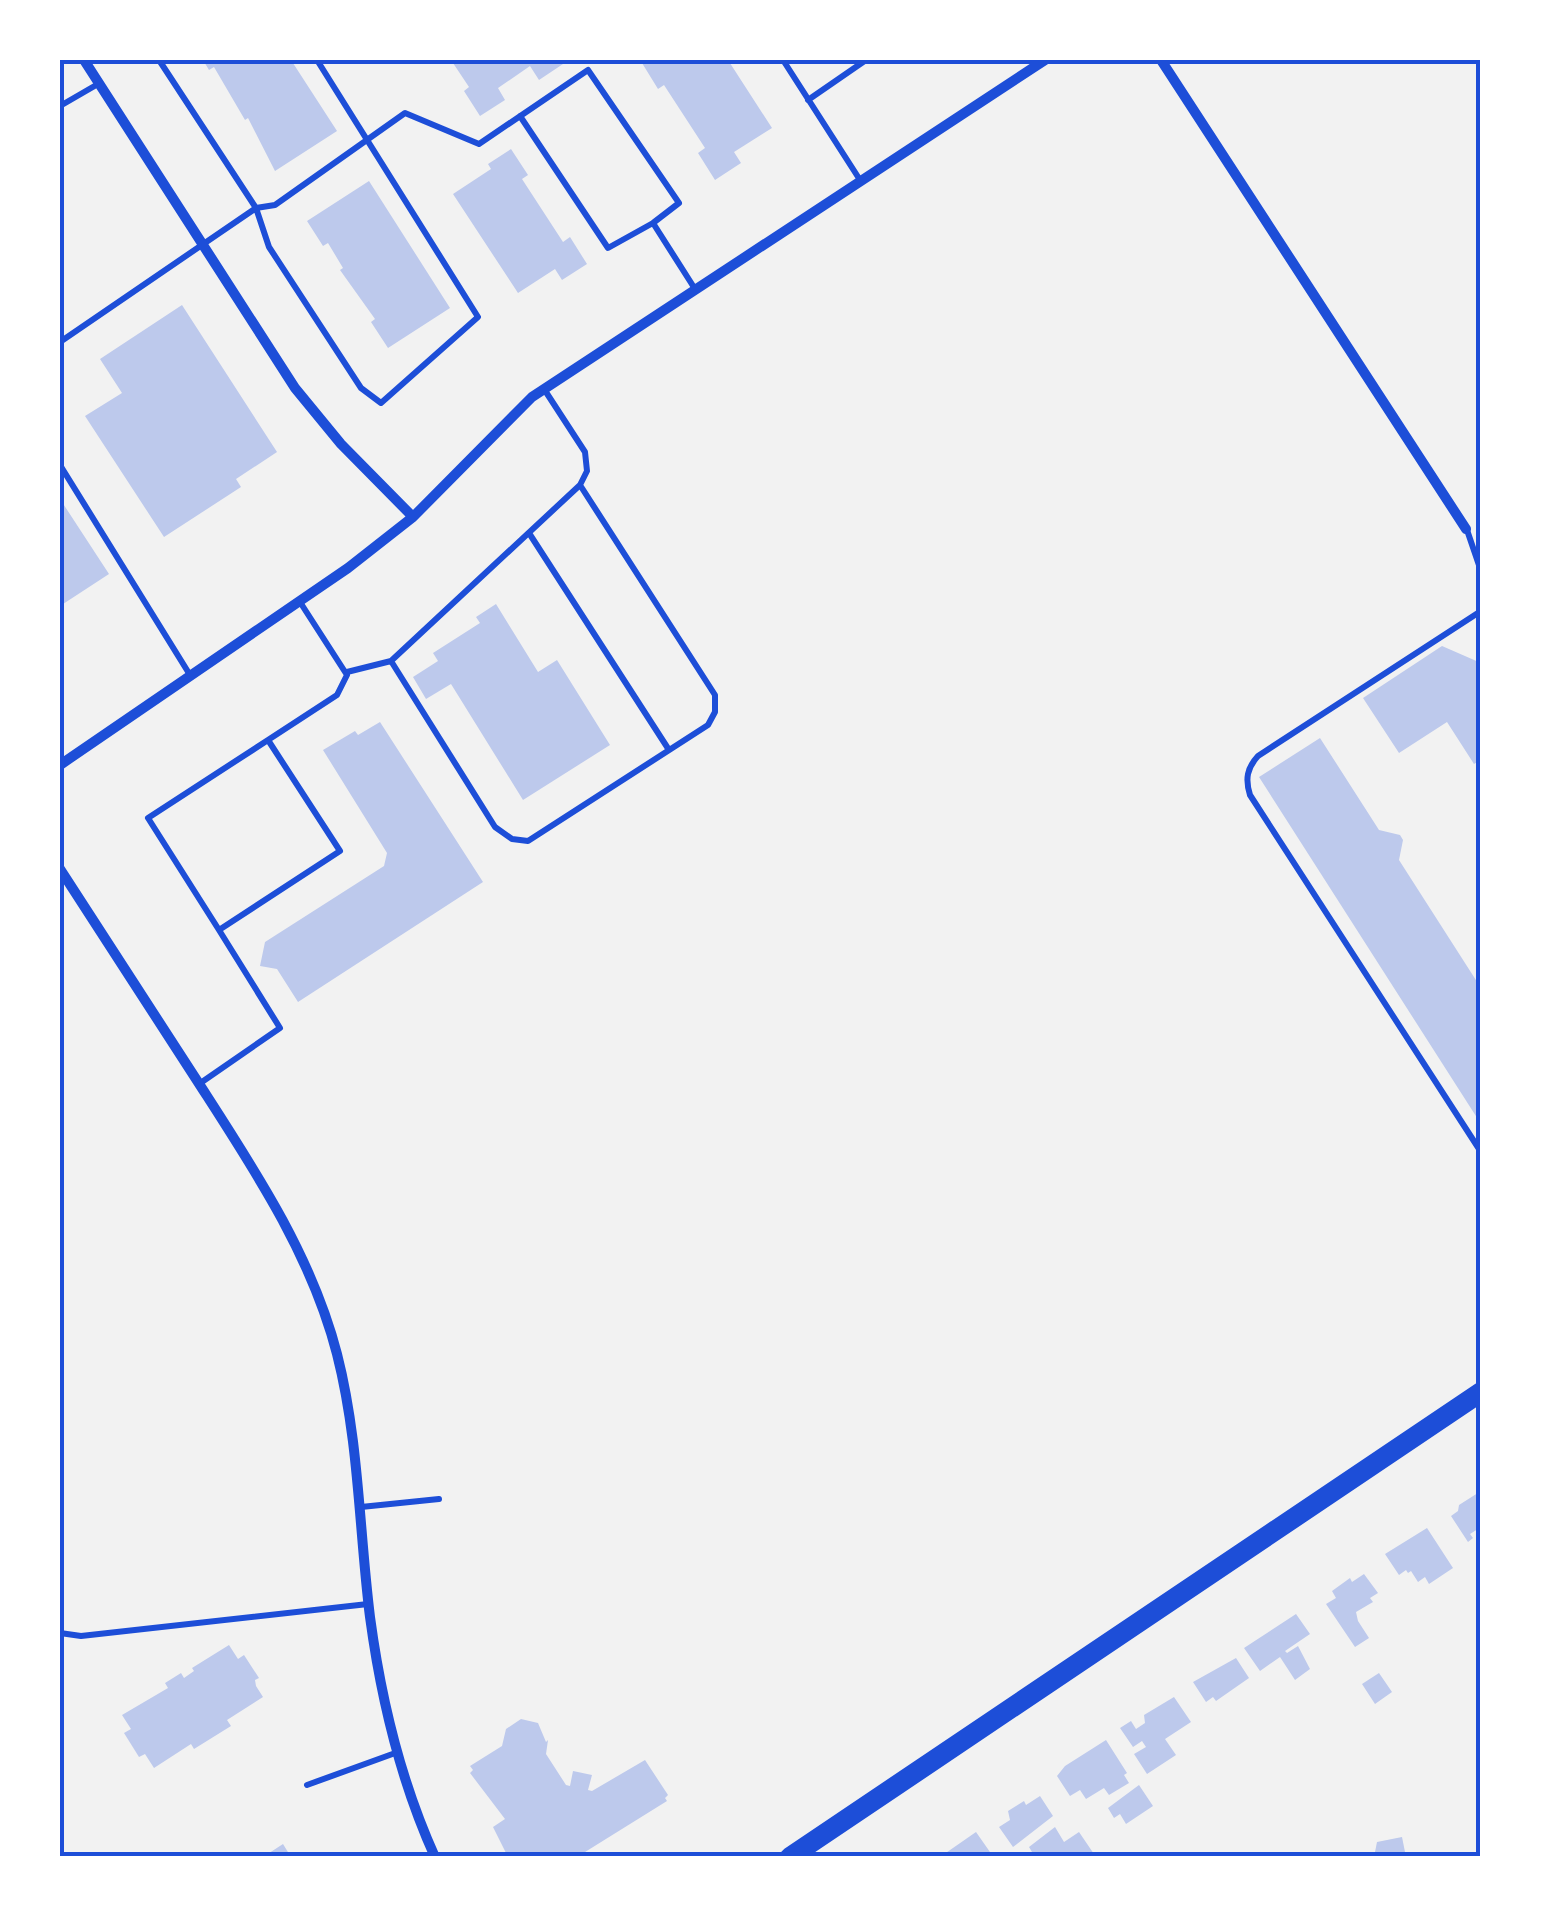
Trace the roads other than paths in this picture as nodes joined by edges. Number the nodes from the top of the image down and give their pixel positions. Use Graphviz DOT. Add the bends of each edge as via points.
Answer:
graph roads {
  1 [pos="84,60"];
  2 [pos="159,60"];
  3 [pos="317,60"];
  4 [pos="783,60"];
  5 [pos="866,60"];
  6 [pos="1046,60"];
  7 [pos="1161,60"];
  8 [pos="99,84"];
  9 [pos="808,100"];
  10 [pos="60,106"];
  11 [pos="520,116"];
  12 [pos="368,139"];
  13 [pos="861,181"];
  14 [pos="256,208"];
  15 [pos="653,223"];
  16 [pos="202,243"];
  17 [pos="696,290"];
  18 [pos="60,342"];
  19 [pos="544,389"];
  20 [pos="60,465"];
  21 [pos="580,485"];
  22 [pos="413,517"];
  23 [pos="1466,529"];
  24 [pos="530,533"];
  25 [pos="1481,570"];
  26 [pos="300,601"];
  27 [pos="1481,611"];
  28 [pos="391,662"];
  29 [pos="346,672"];
  30 [pos="190,676"];
  31 [pos="268,740"];
  32 [pos="670,750"];
  33 [pos="60,765"];
  34 [pos="60,869"];
  35 [pos="219,930"];
  36 [pos="199,1084"];
  37 [pos="1481,1152"];
  38 [pos="1481,1392"];
  39 [pos="439,1500"];
  40 [pos="361,1507"];
  41 [pos="369,1604"];
  42 [pos="60,1633"];
  43 [pos="398,1752"];
  44 [pos="306,1785"];
  45 [pos="436,1857"];
  46 [pos="790,1857"];
  1 -- 8 [label="street"];
  2 -- 14 [label="lane"];
  3 -- 12 [label="lane"];
  4 -- 9 [label="lane"];
  5 -- 9 [label="lane"];
  6 -- 13 [label="street"];
  7 -- 23 [label="street"];
  8 -- 10 [label="lane"];
  8 -- 16 [label="street"];
  9 -- 13 [label="lane"];
  11 -- 12 [label="lane" via="478,144 405,113"];
  11 -- 15 [label="lane" via="608,248"];
  11 -- 15 [label="lane" via="588,70 679,202"];
  12 -- 14 [label="lane" via="275,205"];
  12 -- 14 [label="lane" via="478,317 381,403 361,388 269,247"];
  13 -- 17 [label="street"];
  14 -- 16 [label="lane"];
  15 -- 17 [label="lane"];
  16 -- 18 [label="lane"];
  16 -- 22 [label="street" via="295,388"];
  17 -- 19 [label="street"];
  19 -- 21 [label="lane" via="585,452"];
  19 -- 22 [label="street"];
  20 -- 30 [label="lane"];
  21 -- 24 [label="lane"];
  21 -- 32 [label="lane" via="715,695 708,726"];
  22 -- 26 [label="street"];
  23 -- 25 [label="lane"];
  24 -- 28 [label="lane"];
  24 -- 32 [label="lane"];
  26 -- 29 [label="lane"];
  26 -- 30 [label="street"];
  27 -- 37 [label="lane" via="1258,756 1247,784"];
  28 -- 29 [label="lane"];
  28 -- 32 [label="lane" via="495,827 512,839 528,841"];
  29 -- 31 [label="lane" via="337,695"];
  30 -- 33 [label="street"];
  31 -- 35 [label="lane" via="148,818"];
  31 -- 35 [label="lane" via="340,851"];
  34 -- 36 [label="street"];
  35 -- 36 [label="lane" via="280,1028"];
  36 -- 40 [label="street" via="306,1264 337,1353"];
  38 -- 46 [label="main road"];
  39 -- 40 [label="lane"];
  40 -- 41 [label="street"];
  41 -- 42 [label="lane"];
  41 -- 43 [label="street"];
  43 -- 44 [label="lane"];
  43 -- 45 [label="street" via="413,1809"];
}
